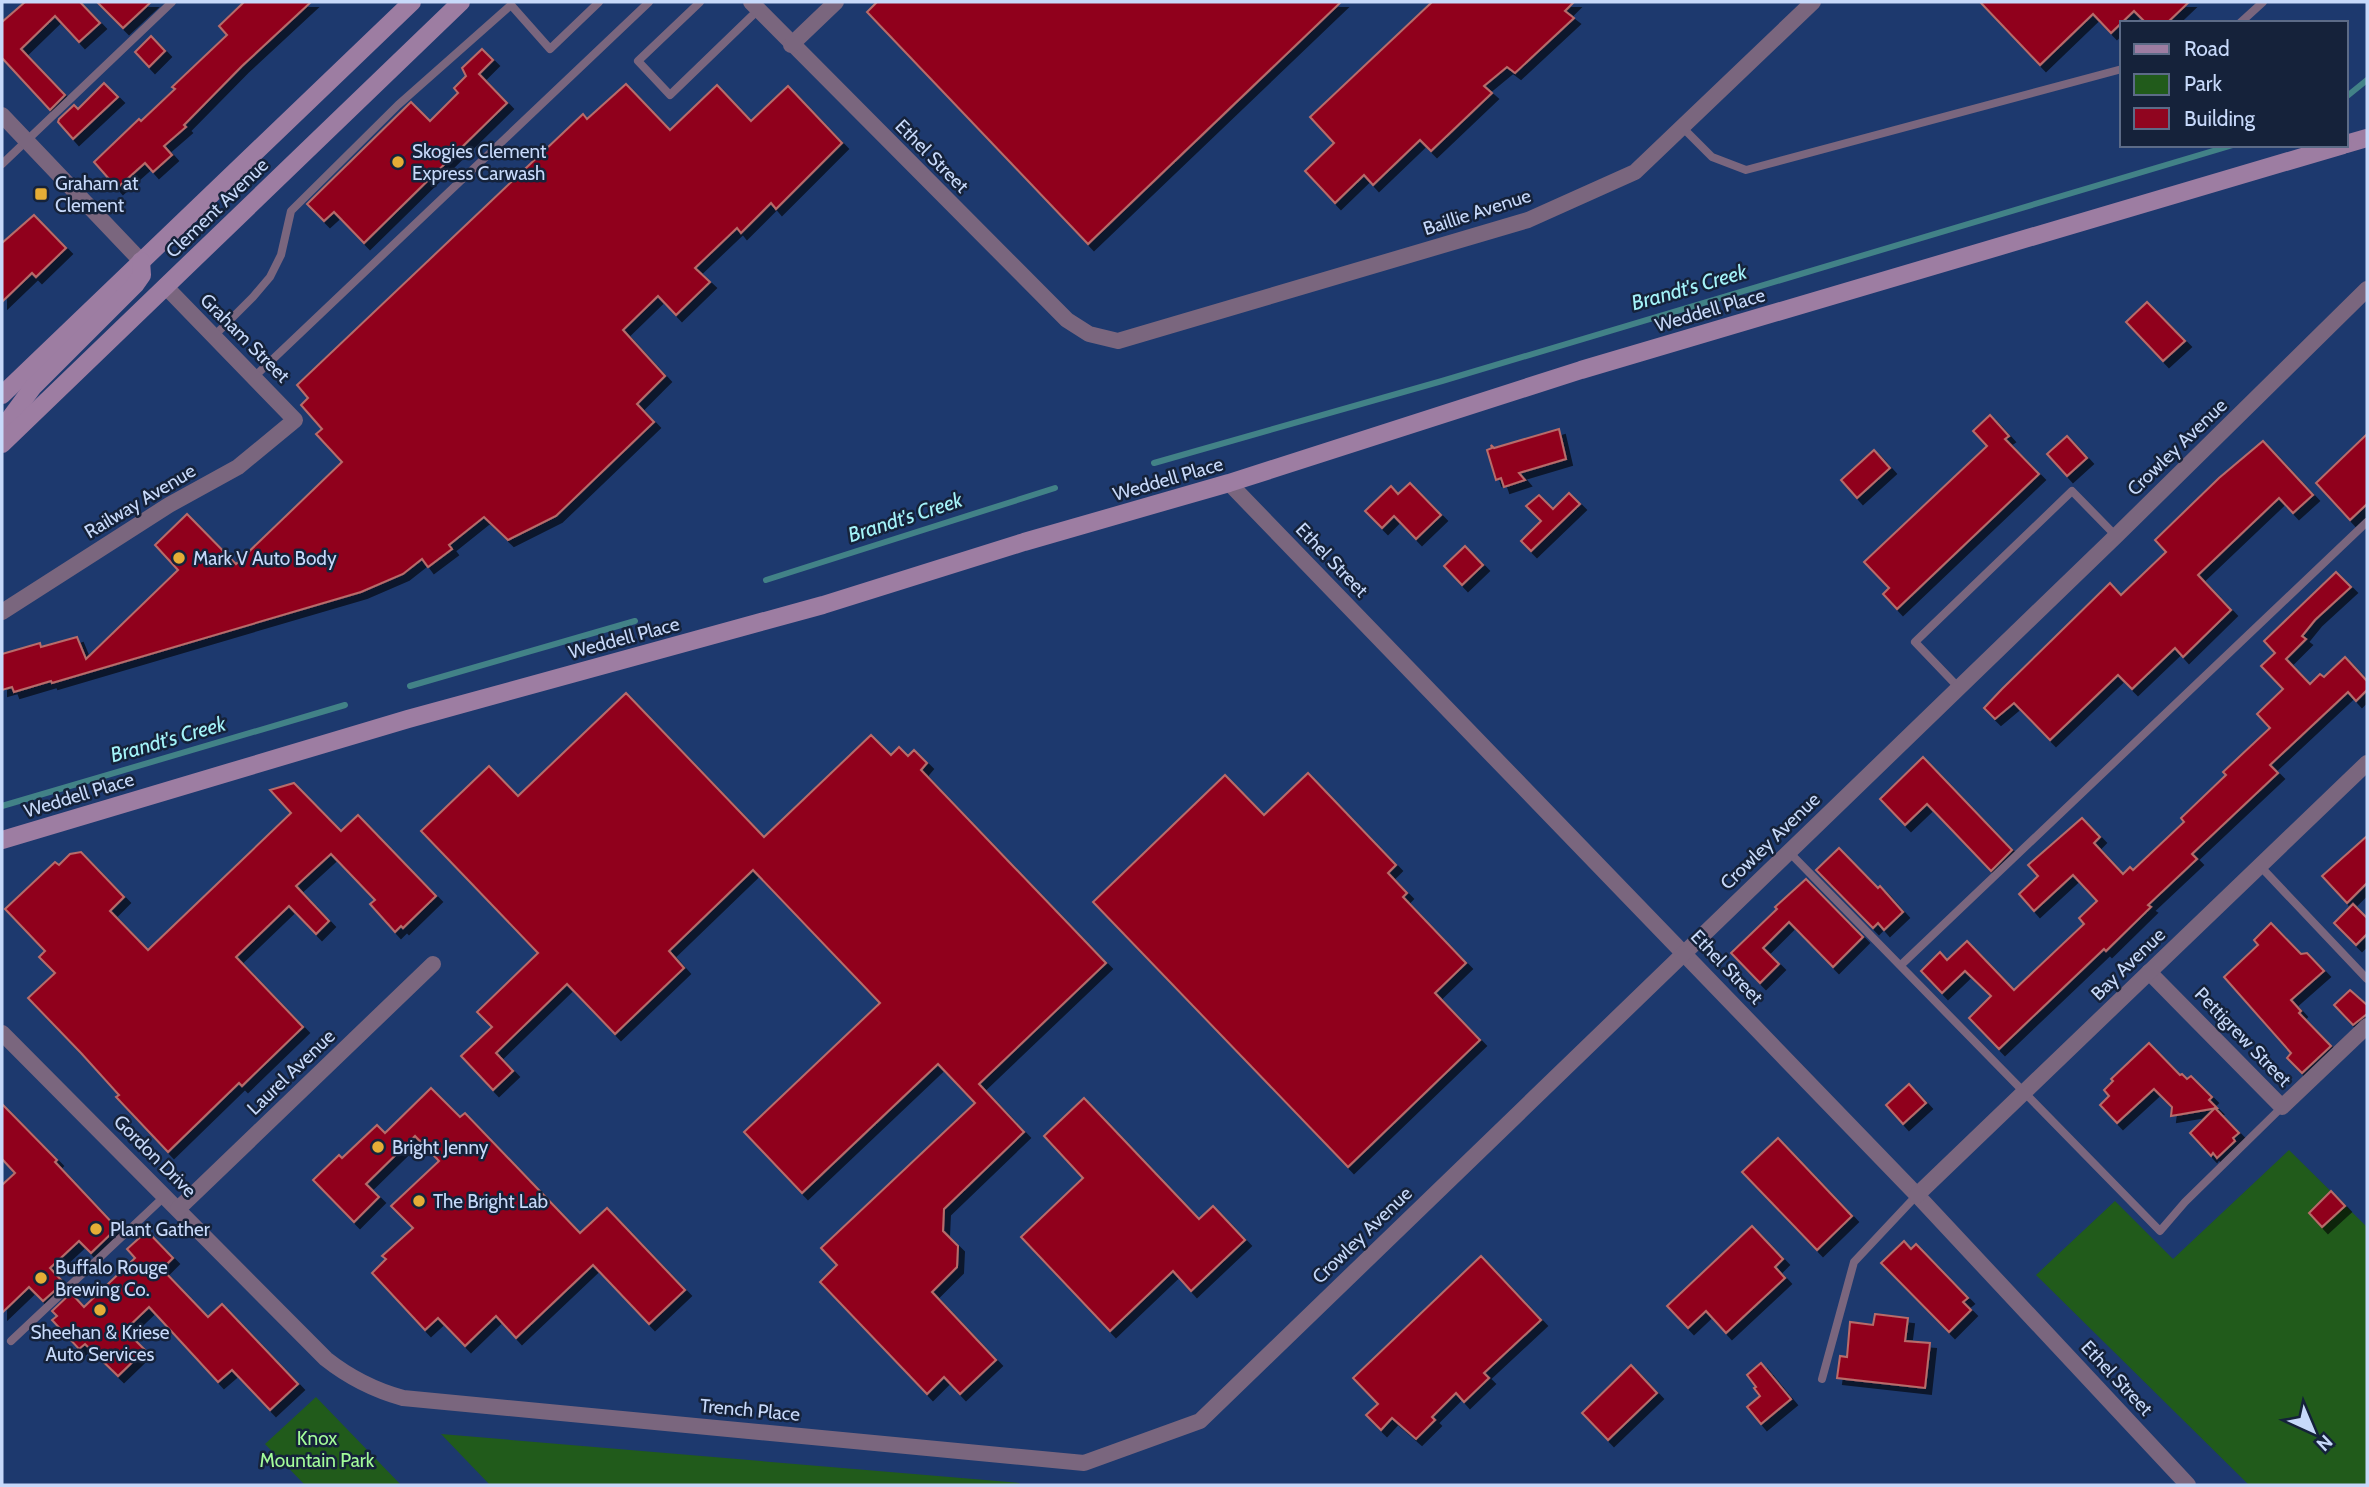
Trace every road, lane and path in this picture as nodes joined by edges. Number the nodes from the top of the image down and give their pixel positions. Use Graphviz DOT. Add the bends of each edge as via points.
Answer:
graph roads {
  1 [pos="172,2"];
  2 [pos="412,2"];
  3 [pos="461,2"];
  4 [pos="598,2"];
  5 [pos="649,2"];
  6 [pos="701,2"];
  7 [pos="836,2"];
  8 [pos="1812,2"];
  9 [pos="2263,2"];
  10 [pos="510,3"];
  11 [pos="754,6"];
  12 [pos="2242,21"];
  13 [pos="791,45"];
  14 [pos="2120,70"];
  15 [pos="2,115"];
  16 [pos="1683,128"];
  17 [pos="2367,138"];
  18 [pos="27,141"];
  19 [pos="2348,144"];
  20 [pos="2338,147"];
  21 [pos="2,164"];
  22 [pos="141,261"];
  23 [pos="165,286"];
  24 [pos="2367,289"];
  25 [pos="1089,334"];
  26 [pos="214,336"];
  27 [pos="254,377"];
  28 [pos="2,395"];
  29 [pos="295,419"];
  30 [pos="2,429"];
  31 [pos="2,444"];
  32 [pos="1229,483"];
  33 [pos="2367,522"];
  34 [pos="2116,536"];
  35 [pos="2,612"];
  36 [pos="1959,688"];
  37 [pos="2367,763"];
  38 [pos="2,840"];
  39 [pos="1789,852"];
  40 [pos="2260,866"];
  41 [pos="1684,953"];
  42 [pos="433,964"];
  43 [pos="1901,965"];
  44 [pos="2150,972"];
  45 [pos="2367,979"];
  46 [pos="2367,1026"];
  47 [pos="2,1033"];
  48 [pos="2025,1092"];
  49 [pos="2282,1107"];
  50 [pos="1917,1195"];
  51 [pos="165,1196"];
  52 [pos="178,1209"];
  53 [pos="11,1340"];
  54 [pos="307,1340"];
  55 [pos="1822,1379"];
  56 [pos="1200,1421"];
  57 [pos="2188,1485"];
  1 -- 18 [label="lane"];
  2 -- 22 [label="street, Clement Avenue"];
  3 -- 23 [label="street, Clement Avenue"];
  4 -- 10 [label="lane" via="550,49"];
  5 -- 27 [label="lane"];
  6 -- 11 [label="lane" via="638,61 670,95"];
  7 -- 13 [label="street"];
  8 -- 16 [label="street, Baillie Avenue"];
  9 -- 12 [label="lane"];
  10 -- 26 [label="lane" via="398,105 292,211 270,278"];
  11 -- 13 [label="street, Ethel Street"];
  13 -- 25 [label="street, Ethel Street" via="1067,320"];
  14 -- 16 [label="lane" via="1746,170 1712,157"];
  15 -- 18 [label="street"];
  16 -- 25 [label="street, Baillie Avenue" via="1635,172 1528,220 1118,341"];
  17 -- 19 [label="street, Weddell Place"];
  18 -- 21 [label="lane"];
  18 -- 22 [label="street"];
  20 -- 32 [label="street, Weddell Place" via="1581,370"];
  22 -- 28 [label="street, Clement Avenue"];
  22 -- 30 [label="street, Clement Avenue" via="142,275 135,285 33,387"];
  23 -- 26 [label="street, Graham Street"];
  23 -- 31 [label="street, Clement Avenue"];
  24 -- 34 [label="street, Crowley Avenue"];
  26 -- 27 [label="street, Graham Street"];
  27 -- 29 [label="street, Graham Street"];
  29 -- 35 [label="street, Railway Avenue" via="238,467 169,505"];
  32 -- 38 [label="street, Weddell Place" via="823,605 408,719"];
  32 -- 41 [label="street, Ethel Street"];
  33 -- 43 [label="lane"];
  34 -- 36 [label="street, Crowley Avenue"];
  34 -- 36 [label="lane" via="2072,491 1915,642"];
  36 -- 39 [label="street, Crowley Avenue"];
  37 -- 40 [label="street, Bay Avenue"];
  39 -- 41 [label="street, Crowley Avenue"];
  39 -- 43 [label="lane"];
  40 -- 44 [label="street, Bay Avenue"];
  40 -- 45 [label="lane"];
  41 -- 50 [label="street, Ethel Street"];
  41 -- 56 [label="street, Crowley Avenue"];
  42 -- 52 [label="street, Laurel Avenue"];
  43 -- 48 [label="lane"];
  44 -- 48 [label="street, Bay Avenue"];
  44 -- 49 [label="street, Pettigrew Street"];
  46 -- 49 [label="street, Pettigrew Street"];
  47 -- 51 [label="street, Gordon Drive"];
  48 -- 49 [label="lane" via="2160,1231"];
  48 -- 50 [label="street, Bay Avenue"];
  50 -- 55 [label="lane" via="1854,1262"];
  50 -- 57 [label="street, Ethel Street"];
  51 -- 52 [label="street, Gordon Drive"];
  51 -- 53 [label="lane"];
  52 -- 54 [label="street, Gordon Drive"];
  54 -- 56 [label="street, Trench Place" via="359,1381 403,1398 1084,1463"];
}
